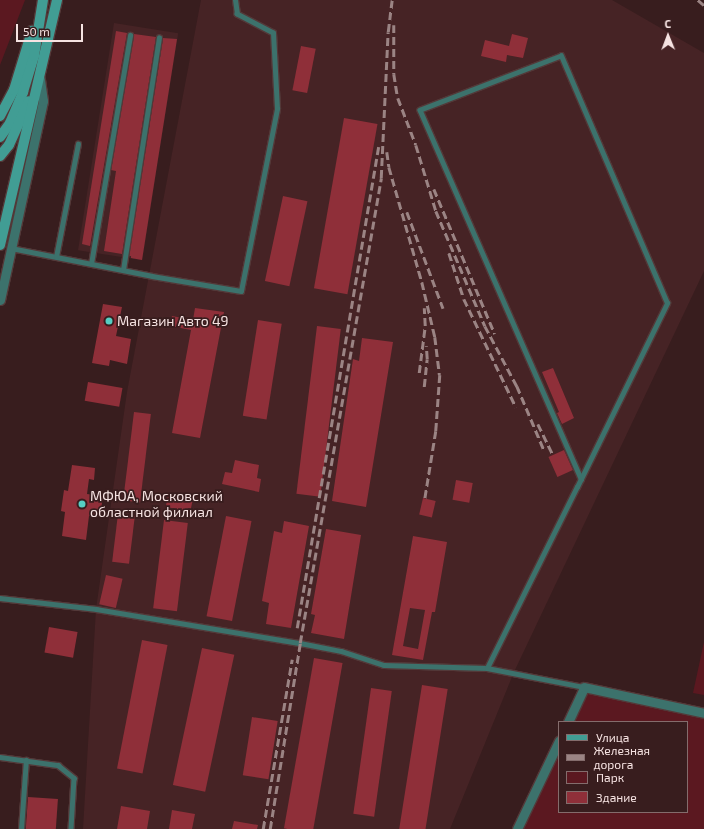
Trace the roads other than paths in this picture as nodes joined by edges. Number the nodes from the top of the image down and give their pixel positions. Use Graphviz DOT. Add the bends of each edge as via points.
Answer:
graph roads {
  1 [pos="42,0"];
  2 [pos="57,0"];
  3 [pos="235,0"];
  4 [pos="130,35"];
  5 [pos="159,38"];
  6 [pos="34,56"];
  7 [pos="40,76"];
  8 [pos="0,116"];
  9 [pos="0,137"];
  10 [pos="78,144"];
  11 [pos="0,156"];
  12 [pos="0,245"];
  13 [pos="11,248"];
  14 [pos="56,257"];
  15 [pos="91,264"];
  16 [pos="123,270"];
  17 [pos="0,300"];
  18 [pos="581,479"];
  19 [pos="0,598"];
  20 [pos="487,668"];
  21 [pos="584,687"];
  22 [pos="704,714"];
  23 [pos="568,721"];
  24 [pos="558,743"];
  25 [pos="0,757"];
  26 [pos="26,760"];
  27 [pos="21,829"];
  28 [pos="71,829"];
  29 [pos="517,829"];
  1 -- 6 [label="main road"];
  1 -- 8 [label="main road" via="14,90"];
  2 -- 7 [label="main road"];
  3 -- 16 [label="lane" via="237,14 273,33 277,109 240,291"];
  4 -- 15 [label="lane"];
  5 -- 16 [label="lane"];
  6 -- 7 [label="street"];
  6 -- 9 [label="main road" via="10,123"];
  7 -- 11 [label="main road" via="9,145"];
  7 -- 12 [label="main road"];
  7 -- 13 [label="street" via="43,101"];
  10 -- 14 [label="lane"];
  13 -- 14 [label="lane"];
  13 -- 17 [label="street"];
  14 -- 15 [label="lane"];
  15 -- 16 [label="lane"];
  18 -- 18 [label="lane" via="667,303 561,56 420,110"];
  18 -- 20 [label="lane"];
  19 -- 20 [label="lane" via="96,609 295,642 341,651 384,665"];
  20 -- 21 [label="lane"];
  21 -- 22 [label="street"];
  21 -- 23 [label="street"];
  24 -- 29 [label="street"];
  25 -- 26 [label="lane"];
  26 -- 27 [label="lane"];
  26 -- 28 [label="lane" via="58,765 74,778"];
}
